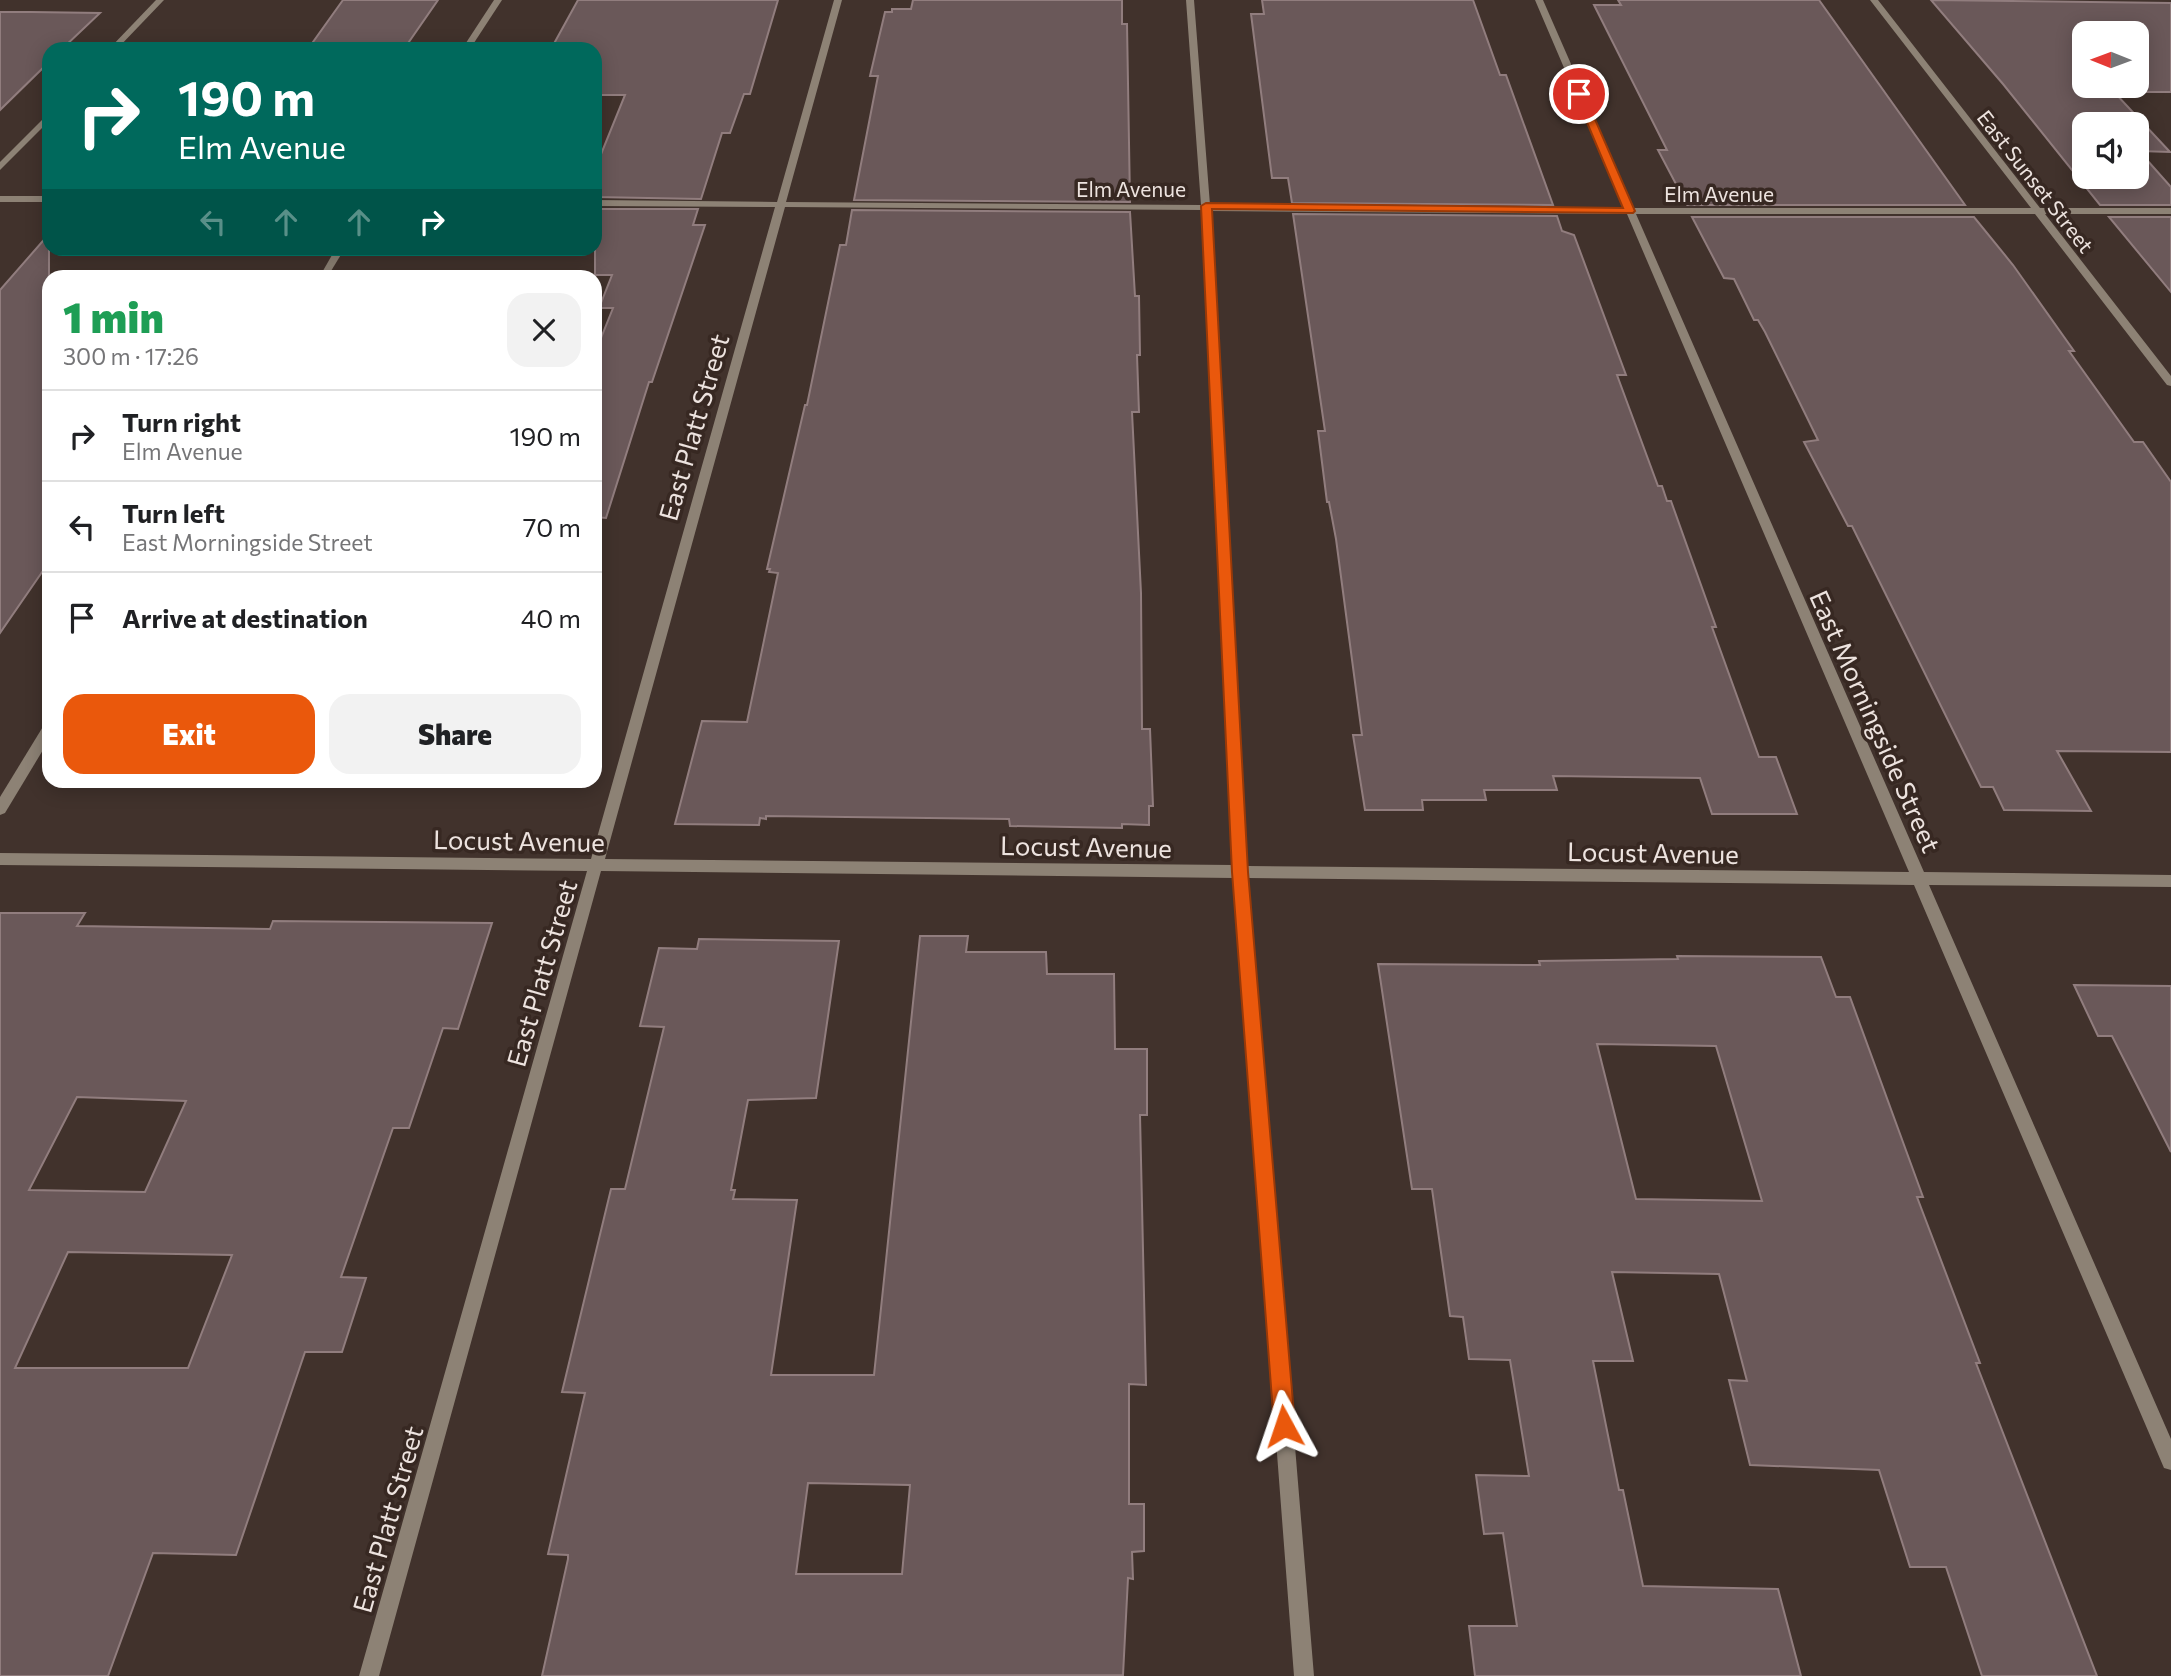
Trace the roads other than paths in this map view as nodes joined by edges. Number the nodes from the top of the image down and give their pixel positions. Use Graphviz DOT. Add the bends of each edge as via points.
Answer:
graph roads {
  1 [pos="160,0"];
  2 [pos="498,0"];
  3 [pos="838,0"];
  4 [pos="1190,0"];
  5 [pos="1539,0"];
  6 [pos="1874,0"];
  7 [pos="120,42"];
  8 [pos="471,42"];
  9 [pos="42,123"];
  10 [pos="0,167"];
  11 [pos="0,199"];
  12 [pos="42,199"];
  13 [pos="602,203"];
  14 [pos="781,205"];
  15 [pos="1206,206"];
  16 [pos="2035,209"];
  17 [pos="1630,211"];
  18 [pos="2171,211"];
  19 [pos="2171,383"];
  20 [pos="42,740"];
  21 [pos="0,809"];
  22 [pos="0,859"];
  23 [pos="597,865"];
  24 [pos="1240,872"];
  25 [pos="1920,879"];
  26 [pos="2171,881"];
  27 [pos="2171,1461"];
  28 [pos="369,1676"];
  29 [pos="1304,1676"];
  1 -- 7 [label="street"];
  2 -- 8 [label="street"];
  3 -- 14 [label="street, East Platt Street"];
  4 -- 15 [label="street"];
  5 -- 17 [label="street, East Morningside Street"];
  6 -- 16 [label="street, East Sunset Street"];
  9 -- 10 [label="street"];
  11 -- 12 [label="street"];
  13 -- 14 [label="street, Elm Avenue"];
  14 -- 15 [label="street, Elm Avenue"];
  14 -- 23 [label="street, East Platt Street"];
  15 -- 17 [label="street, Elm Avenue"];
  15 -- 24 [label="street"];
  16 -- 17 [label="street, Elm Avenue"];
  16 -- 18 [label="street, Elm Avenue"];
  16 -- 19 [label="street, East Sunset Street"];
  17 -- 25 [label="street, East Morningside Street"];
  20 -- 21 [label="street"];
  22 -- 23 [label="street, Locust Avenue"];
  23 -- 24 [label="street, Locust Avenue"];
  23 -- 28 [label="street, East Platt Street"];
  24 -- 25 [label="street, Locust Avenue"];
  24 -- 29 [label="street"];
  25 -- 26 [label="street, Locust Avenue"];
  25 -- 27 [label="street, East Morningside Street"];
}
